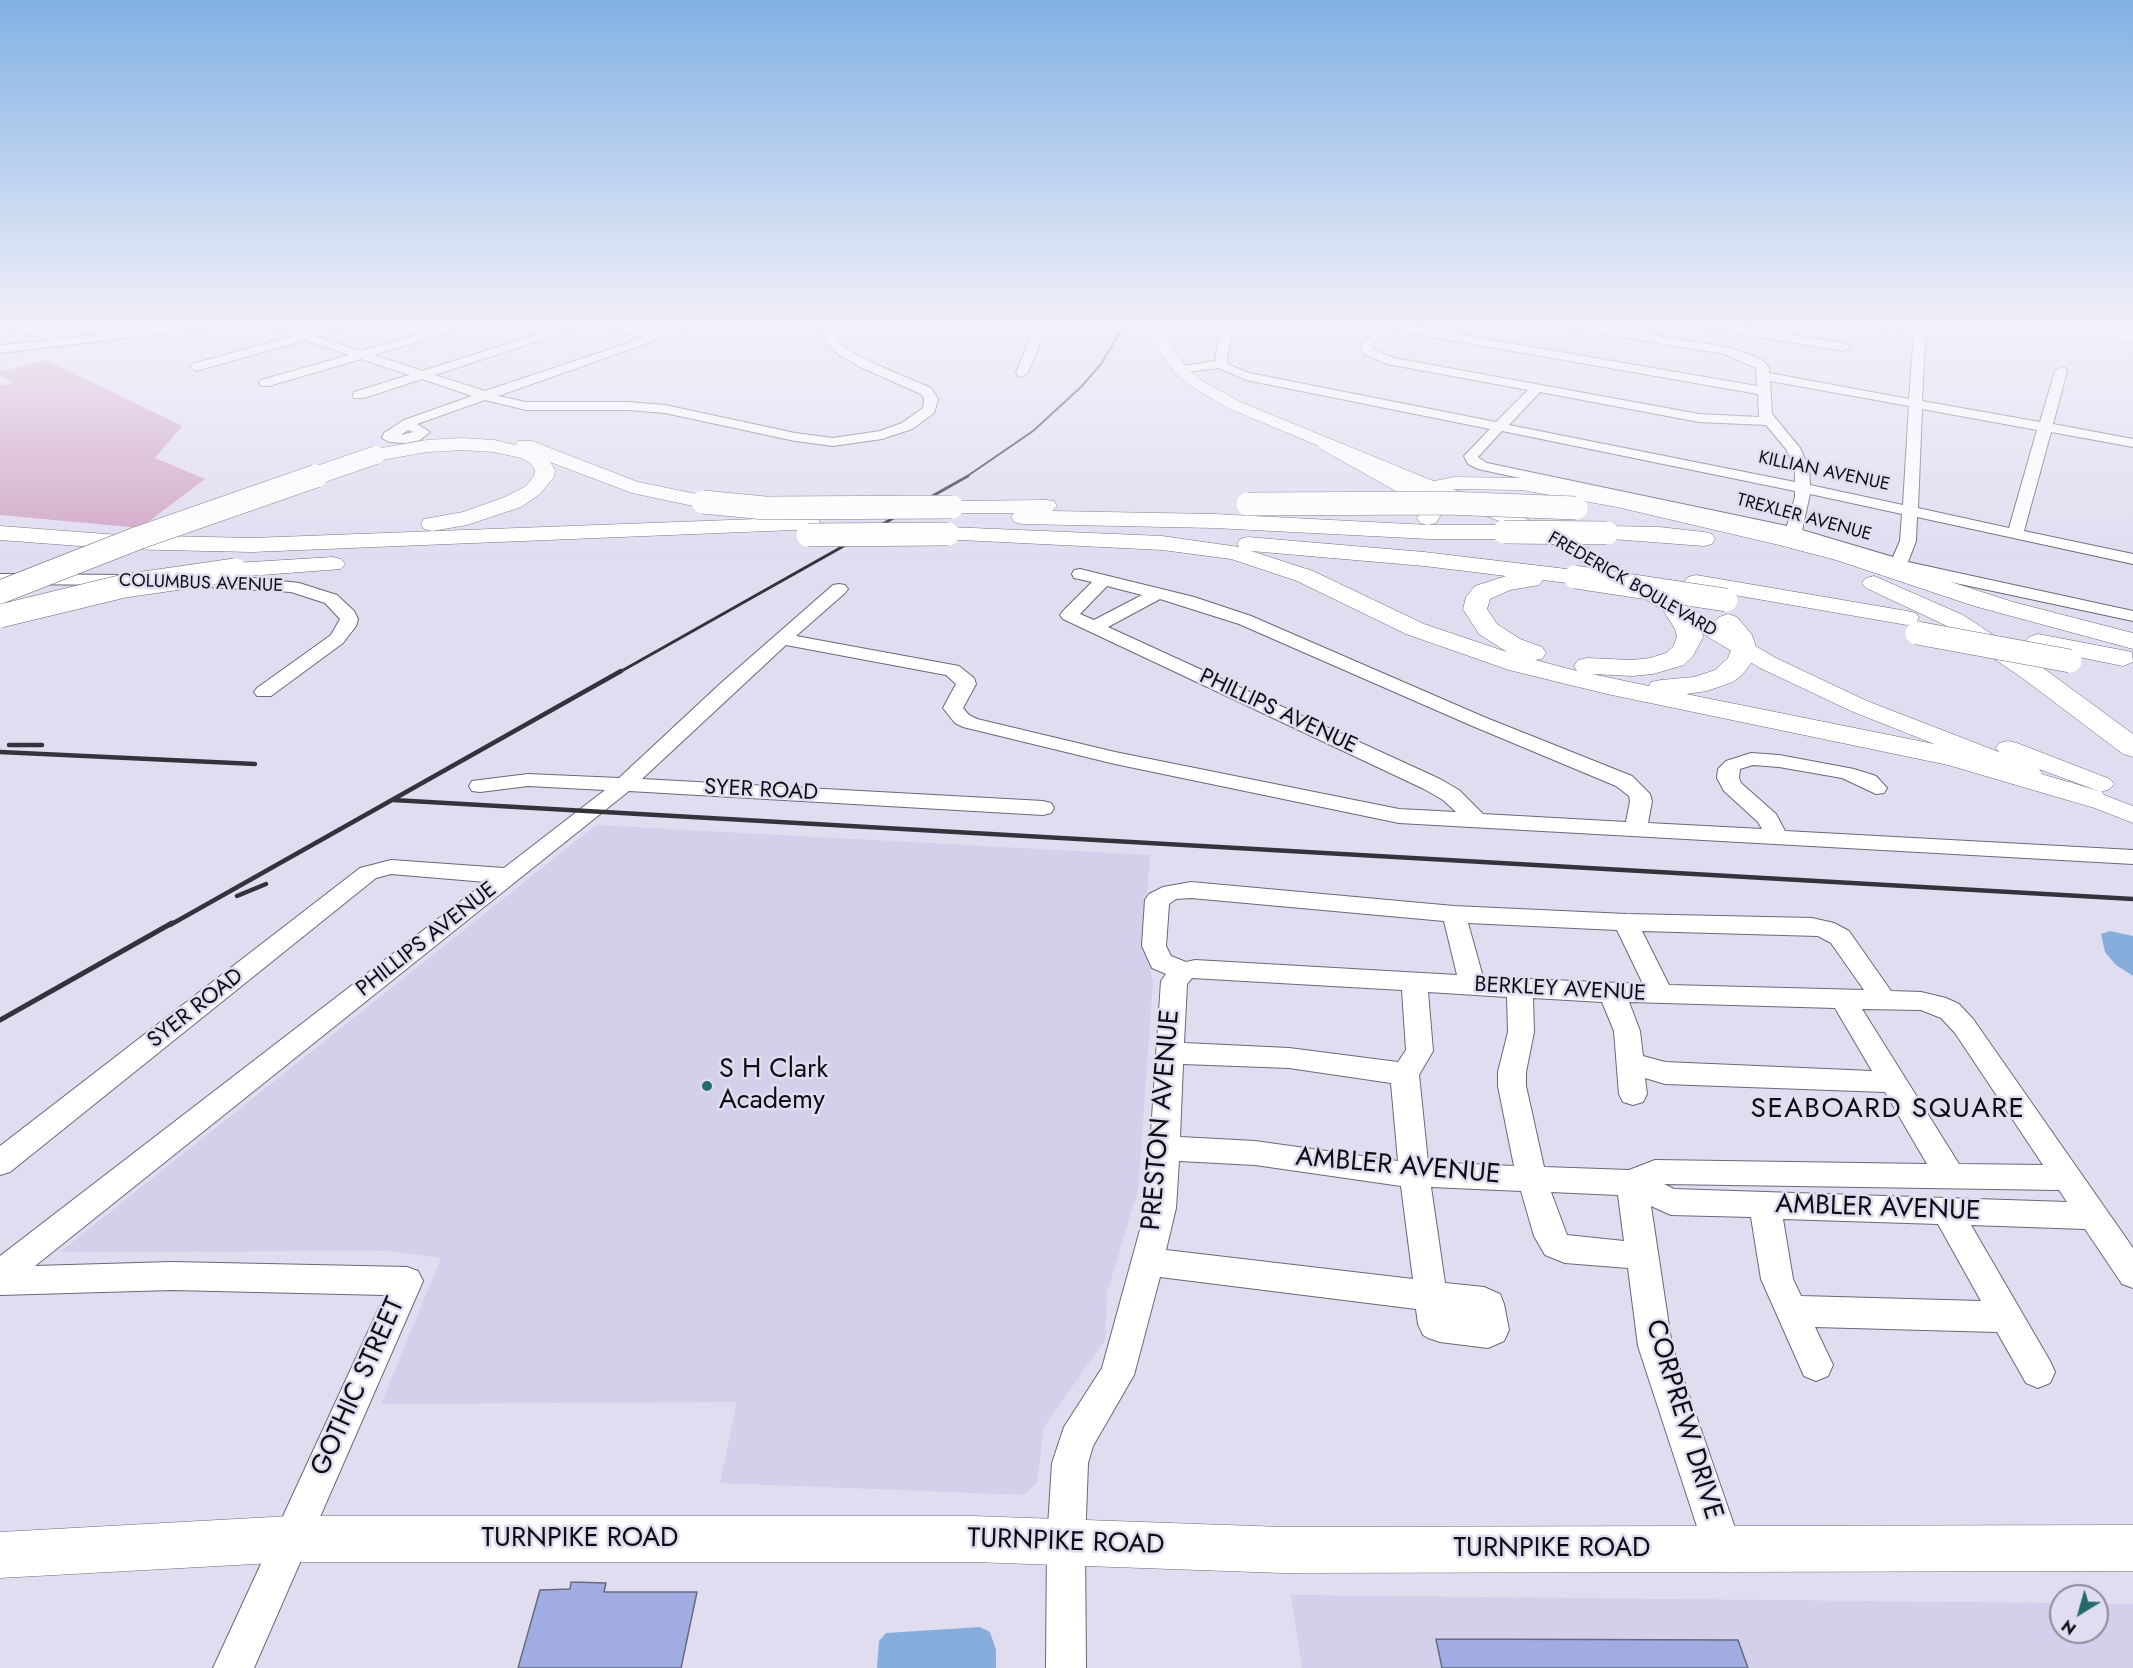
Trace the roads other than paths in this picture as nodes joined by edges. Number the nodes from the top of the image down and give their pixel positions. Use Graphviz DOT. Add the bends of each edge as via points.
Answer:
graph roads {
  1 [pos="465,403"];
  2 [pos="510,403"];
  3 [pos="930,403"];
  4 [pos="1230,403"];
  5 [pos="1255,403"];
  6 [pos="1382,403"];
  7 [pos="1523,403"];
  8 [pos="1618,403"];
  9 [pos="1764,403"];
  10 [pos="1915,403"];
  11 [pos="2052,403"];
  12 [pos="1768,421"];
  13 [pos="407,425"];
  14 [pos="1500,426"];
  15 [pos="2046,427"];
  16 [pos="2133,443"];
  17 [pos="1326,444"];
  18 [pos="375,454"];
  19 [pos="1443,485"];
  20 [pos="1803,488"];
  21 [pos="1910,511"];
  22 [pos="950,521"];
  23 [pos="809,530"];
  24 [pos="1383,531"];
  25 [pos="1793,532"];
  26 [pos="0,533"];
  27 [pos="1572,533"];
  28 [pos="2015,533"];
  29 [pos="153,544"];
  30 [pos="0,546"];
  31 [pos="2133,559"];
  32 [pos="1899,564"];
  33 [pos="1571,570"];
  34 [pos="1080,574"];
  35 [pos="0,579"];
  36 [pos="1103,580"];
  37 [pos="0,588"];
  38 [pos="839,589"];
  39 [pos="0,592"];
  40 [pos="1159,593"];
  41 [pos="2004,606"];
  42 [pos="1673,607"];
  43 [pos="1727,611"];
  44 [pos="0,616"];
  45 [pos="2133,616"];
  46 [pos="1912,625"];
  47 [pos="1094,627"];
  48 [pos="782,639"];
  49 [pos="2133,641"];
  50 [pos="1744,650"];
  51 [pos="2133,659"];
  52 [pos="2133,673"];
  53 [pos="1568,677"];
  54 [pos="264,692"];
  55 [pos="2133,748"];
  56 [pos="623,785"];
  57 [pos="480,786"];
  58 [pos="1876,788"];
  59 [pos="2133,796"];
  60 [pos="2091,798"];
  61 [pos="1043,808"];
  62 [pos="2133,815"];
  63 [pos="1478,822"];
  64 [pos="1636,830"];
  65 [pos="1777,838"];
  66 [pos="2133,857"];
  67 [pos="509,876"];
  68 [pos="1454,914"];
  69 [pos="1626,922"];
  70 [pos="1184,971"];
  71 [pos="1414,982"];
  72 [pos="1472,986"];
  73 [pos="1520,988"];
  74 [pos="1612,993"];
  75 [pos="1660,994"];
  76 [pos="1842,999"];
  77 [pos="1884,1000"];
  78 [pos="1170,1053"];
  79 [pos="1630,1063"];
  80 [pos="1405,1074"];
  81 [pos="1892,1082"];
  82 [pos="1633,1094"];
  83 [pos="1164,1148"];
  84 [pos="0,1163"];
  85 [pos="1414,1174"];
  86 [pos="1950,1176"];
  87 [pos="1533,1178"];
  88 [pos="2068,1178"];
  89 [pos="1632,1183"];
  90 [pos="1765,1206"];
  91 [pos="1947,1212"];
  92 [pos="2093,1216"];
  93 [pos="1642,1256"];
  94 [pos="1147,1262"];
  95 [pos="2133,1274"];
  96 [pos="0,1275"];
  97 [pos="0,1281"];
  98 [pos="1791,1311"];
  99 [pos="2006,1317"];
  100 [pos="1816,1365"];
  101 [pos="2038,1372"];
  102 [pos="291,1539"];
  103 [pos="1065,1544"];
  104 [pos="1723,1548"];
  105 [pos="2133,1548"];
  106 [pos="0,1555"];
  107 [pos="233,1668"];
  108 [pos="1065,1668"];
  1 -- 13 [label="street"];
  2 -- 3 [label="street" via="536,407 665,409 833,442 888,433 916,421 929,410"];
  4 -- 17 [label="main road, FREDERICK BOULEVARD"];
  5 -- 19 [label="main road, FREDERICK BOULEVARD"];
  6 -- 14 [label="street, KILLIAN AVENUE"];
  7 -- 14 [label="street"];
  8 -- 12 [label="street" via="1700,418"];
  9 -- 12 [label="street"];
  10 -- 15 [label="street"];
  10 -- 21 [label="street"];
  11 -- 15 [label="street"];
  12 -- 20 [label="street" via="1799,458"];
  14 -- 20 [label="street, KILLIAN AVENUE"];
  14 -- 25 [label="street, TREXLER AVENUE" via="1473,454 1473,461"];
  15 -- 16 [label="street"];
  15 -- 28 [label="street"];
  17 -- 19 [label="main road, FREDERICK BOULEVARD"];
  17 -- 24 [label="highway" via="1431,505 1432,513 1424,521"];
  18 -- 22 [label="highway, bridge" via="446,441 519,444 632,487 704,502"];
  18 -- 29 [label="highway" via="427,446 494,446 528,454 545,470 540,483 519,499 449,522 343,534"];
  18 -- 37 [label="highway, bridge" via="125,539"];
  18 -- 39 [label="highway, bridge" via="138,538"];
  19 -- 27 [label="main road, FREDERICK BOULEVARD"];
  19 -- 41 [label="highway" via="1486,482 1543,487 1735,527 1844,555"];
  19 -- 42 [label="main road, FREDERICK BOULEVARD" via="1556,538"];
  20 -- 21 [label="street, KILLIAN AVENUE"];
  20 -- 25 [label="street"];
  21 -- 28 [label="street, KILLIAN AVENUE"];
  21 -- 32 [label="street" via="1908,541"];
  22 -- 23 [label="highway, bridge"];
  22 -- 24 [label="highway" via="1105,518"];
  22 -- 33 [label="highway"];
  22 -- 41 [label="highway, bridge" via="1248,504 1446,503 1576,508 1727,533"];
  22 -- 53 [label="highway" via="1234,553 1305,576 1448,642"];
  23 -- 29 [label="highway" via="335,544"];
  23 -- 30 [label="highway" via="261,556"];
  23 -- 44 [label="highway, bridge" via="235,570 103,591"];
  24 -- 27 [label="highway, bridge"];
  25 -- 32 [label="street, TREXLER AVENUE"];
  26 -- 29 [label="highway"];
  27 -- 43 [label="main road, FREDERICK BOULEVARD"];
  27 -- 55 [label="highway, bridge" via="1677,536 1732,543 1810,561 1888,588 1954,620"];
  28 -- 31 [label="street, KILLIAN AVENUE"];
  32 -- 45 [label="street, TREXLER AVENUE"];
  33 -- 42 [label="highway" via="1495,586 1478,597 1477,615 1498,637 1535,654 1579,665 1632,668 1664,663 1684,651 1690,637 1688,629"];
  33 -- 43 [label="highway, bridge"];
  33 -- 46 [label="highway" via="1696,582"];
  34 -- 36 [label="street"];
  35 -- 54 [label="street, COLUMBUS AVENUE" via="264,584 317,594 339,604 349,619 338,639"];
  36 -- 40 [label="street"];
  36 -- 47 [label="street, PHILLIPS AVENUE" via="1069,615"];
  38 -- 48 [label="street, PHILLIPS AVENUE"];
  40 -- 47 [label="street"];
  40 -- 64 [label="street" via="1245,620 1624,782 1641,801"];
  41 -- 49 [label="highway"];
  42 -- 50 [label="main road, FREDERICK BOULEVARD"];
  43 -- 46 [label="highway"];
  43 -- 50 [label="highway"];
  43 -- 59 [label="main road, FREDERICK BOULEVARD" via="1799,660 1889,701"];
  46 -- 51 [label="highway"];
  46 -- 52 [label="highway, bridge"];
  47 -- 63 [label="street, PHILLIPS AVENUE" via="1432,784"];
  48 -- 56 [label="street, PHILLIPS AVENUE"];
  48 -- 63 [label="street" via="952,670 966,684 953,708 970,723 1069,748 1374,811"];
  50 -- 53 [label="highway" via="1741,659 1724,676 1697,685 1656,689"];
  50 -- 60 [label="main road, FREDERICK BOULEVARD" via="1859,706"];
  53 -- 60 [label="highway" via="1945,754"];
  56 -- 57 [label="street, SYER ROAD" via="528,780"];
  56 -- 61 [label="street, SYER ROAD"];
  56 -- 67 [label="street, PHILLIPS AVENUE"];
  58 -- 65 [label="street" via="1847,773 1779,761 1750,759 1733,765 1728,778 1732,786 1768,819"];
  60 -- 62 [label="main road, FREDERICK BOULEVARD"];
  63 -- 64 [label="street"];
  64 -- 65 [label="street"];
  65 -- 66 [label="street"];
  67 -- 84 [label="street, SYER ROAD" via="398,868 378,869 362,876"];
  67 -- 96 [label="street, PHILLIPS AVENUE"];
  68 -- 69 [label="street"];
  68 -- 70 [label="street" via="1191,890 1171,892 1157,900 1154,946 1161,962"];
  68 -- 72 [label="street"];
  69 -- 75 [label="street"];
  69 -- 77 [label="street" via="1825,929 1840,937"];
  70 -- 71 [label="street, BERKLEY AVENUE"];
  70 -- 78 [label="street, PRESTON AVENUE" via="1174,981"];
  71 -- 72 [label="street, BERKLEY AVENUE"];
  71 -- 80 [label="street" via="1420,1042"];
  72 -- 73 [label="street, BERKLEY AVENUE"];
  73 -- 74 [label="street, BERKLEY AVENUE"];
  73 -- 87 [label="street" via="1521,1032 1512,1086"];
  74 -- 75 [label="street, BERKLEY AVENUE"];
  74 -- 79 [label="street" via="1627,1030"];
  75 -- 76 [label="street, BERKLEY AVENUE"];
  76 -- 77 [label="street, BERKLEY AVENUE"];
  76 -- 81 [label="street"];
  77 -- 88 [label="street, BERKLEY AVENUE" via="1921,1001 1950,1011"];
  78 -- 80 [label="street" via="1289,1059"];
  78 -- 83 [label="street, PRESTON AVENUE"];
  79 -- 81 [label="street" via="1665,1073"];
  79 -- 82 [label="street"];
  80 -- 85 [label="street"];
  81 -- 86 [label="street"];
  83 -- 85 [label="street, AMBLER AVENUE" via="1255,1154"];
  83 -- 94 [label="street, PRESTON AVENUE" via="1161,1208"];
  85 -- 87 [label="street, AMBLER AVENUE"];
  85 -- 94 [label="street" via="1431,1296"];
  86 -- 88 [label="street, AMBLER AVENUE"];
  86 -- 89 [label="street, AMBLER AVENUE" via="1655,1172"];
  87 -- 89 [label="street, AMBLER AVENUE"];
  87 -- 93 [label="street" via="1556,1245"];
  88 -- 92 [label="street"];
  89 -- 90 [label="street, AMBLER AVENUE" via="1671,1202"];
  89 -- 93 [label="street, CORPREW DRIVE"];
  90 -- 91 [label="street, AMBLER AVENUE"];
  90 -- 98 [label="street" via="1777,1279"];
  91 -- 92 [label="street, AMBLER AVENUE"];
  91 -- 99 [label="street"];
  92 -- 95 [label="street"];
  93 -- 104 [label="street, CORPREW DRIVE" via="1655,1346"];
  94 -- 103 [label="street, PRESTON AVENUE" via="1117,1375 1077,1439 1070,1463"];
  97 -- 102 [label="street, GOTHIC STREET" via="172,1276 407,1281"];
  98 -- 99 [label="street"];
  98 -- 100 [label="street"];
  99 -- 101 [label="street"];
  102 -- 103 [label="main road, TURNPIKE ROAD" via="973,1539"];
  102 -- 106 [label="main road, TURNPIKE ROAD"];
  102 -- 107 [label="street, GOTHIC STREET"];
  103 -- 104 [label="main road, TURNPIKE ROAD" via="1283,1551"];
  103 -- 108 [label="street, PRESTON AVENUE"];
  104 -- 105 [label="main road, TURNPIKE ROAD"];
}
